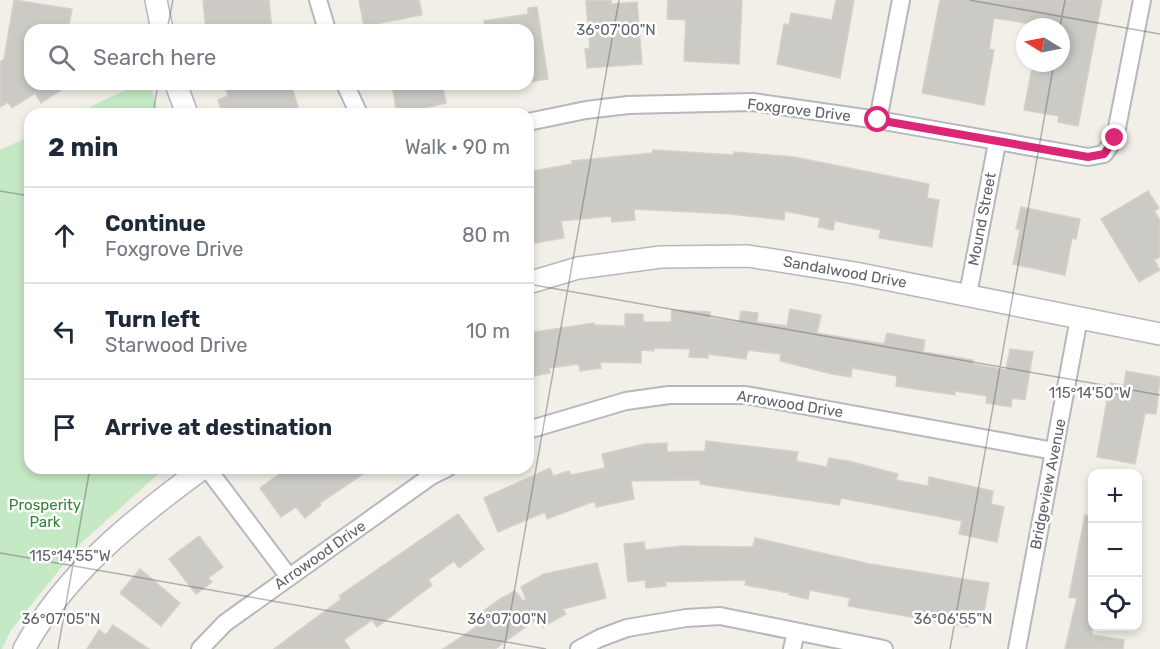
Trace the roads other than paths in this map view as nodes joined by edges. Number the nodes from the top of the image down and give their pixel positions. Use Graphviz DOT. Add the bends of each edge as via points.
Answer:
graph roads {
  1 [pos="156,0"];
  2 [pos="318,0"];
  3 [pos="901,0"];
  4 [pos="1142,0"];
  5 [pos="161,24"];
  6 [pos="325,24"];
  7 [pos="178,90"];
  8 [pos="348,90"];
  9 [pos="185,108"];
  10 [pos="355,108"];
  11 [pos="878,120"];
  12 [pos="534,121"];
  13 [pos="997,143"];
  14 [pos="534,281"];
  15 [pos="968,294"];
  16 [pos="1079,318"];
  17 [pos="1160,334"];
  18 [pos="534,428"];
  19 [pos="1054,452"];
  20 [pos="197,474"];
  21 [pos="210,474"];
  22 [pos="438,474"];
  23 [pos="289,577"];
  24 [pos="796,632"];
  25 [pos="24,649"];
  26 [pos="200,649"];
  27 [pos="579,649"];
  28 [pos="792,649"];
  29 [pos="884,649"];
  30 [pos="1017,649"];
  1 -- 5 [label="street"];
  2 -- 6 [label="street"];
  3 -- 11 [label="street"];
  4 -- 13 [label="street, Foxgrove Drive" via="1115,138 1104,154 1088,157"];
  7 -- 9 [label="street"];
  8 -- 10 [label="street"];
  11 -- 12 [label="street, Foxgrove Drive" via="753,102 628,105"];
  11 -- 13 [label="street, Foxgrove Drive"];
  13 -- 15 [label="street, Mound Street"];
  14 -- 15 [label="street, Sandalwood Drive" via="578,268 661,257 748,256"];
  15 -- 16 [label="street, Sandalwood Drive"];
  16 -- 17 [label="street, Sandalwood Drive"];
  16 -- 19 [label="street, Bridgeview Avenue"];
  18 -- 19 [label="street, Arrowood Drive" via="626,400 669,395 746,395"];
  19 -- 30 [label="street, Bridgeview Avenue"];
  20 -- 25 [label="street" via="135,518 74,576"];
  21 -- 23 [label="street"];
  22 -- 23 [label="street, Arrowood Drive"];
  23 -- 26 [label="street, Arrowood Drive" via="225,623"];
  24 -- 27 [label="street" via="720,616 686,618 627,628"];
  24 -- 28 [label="street"];
  24 -- 29 [label="street"];
}
